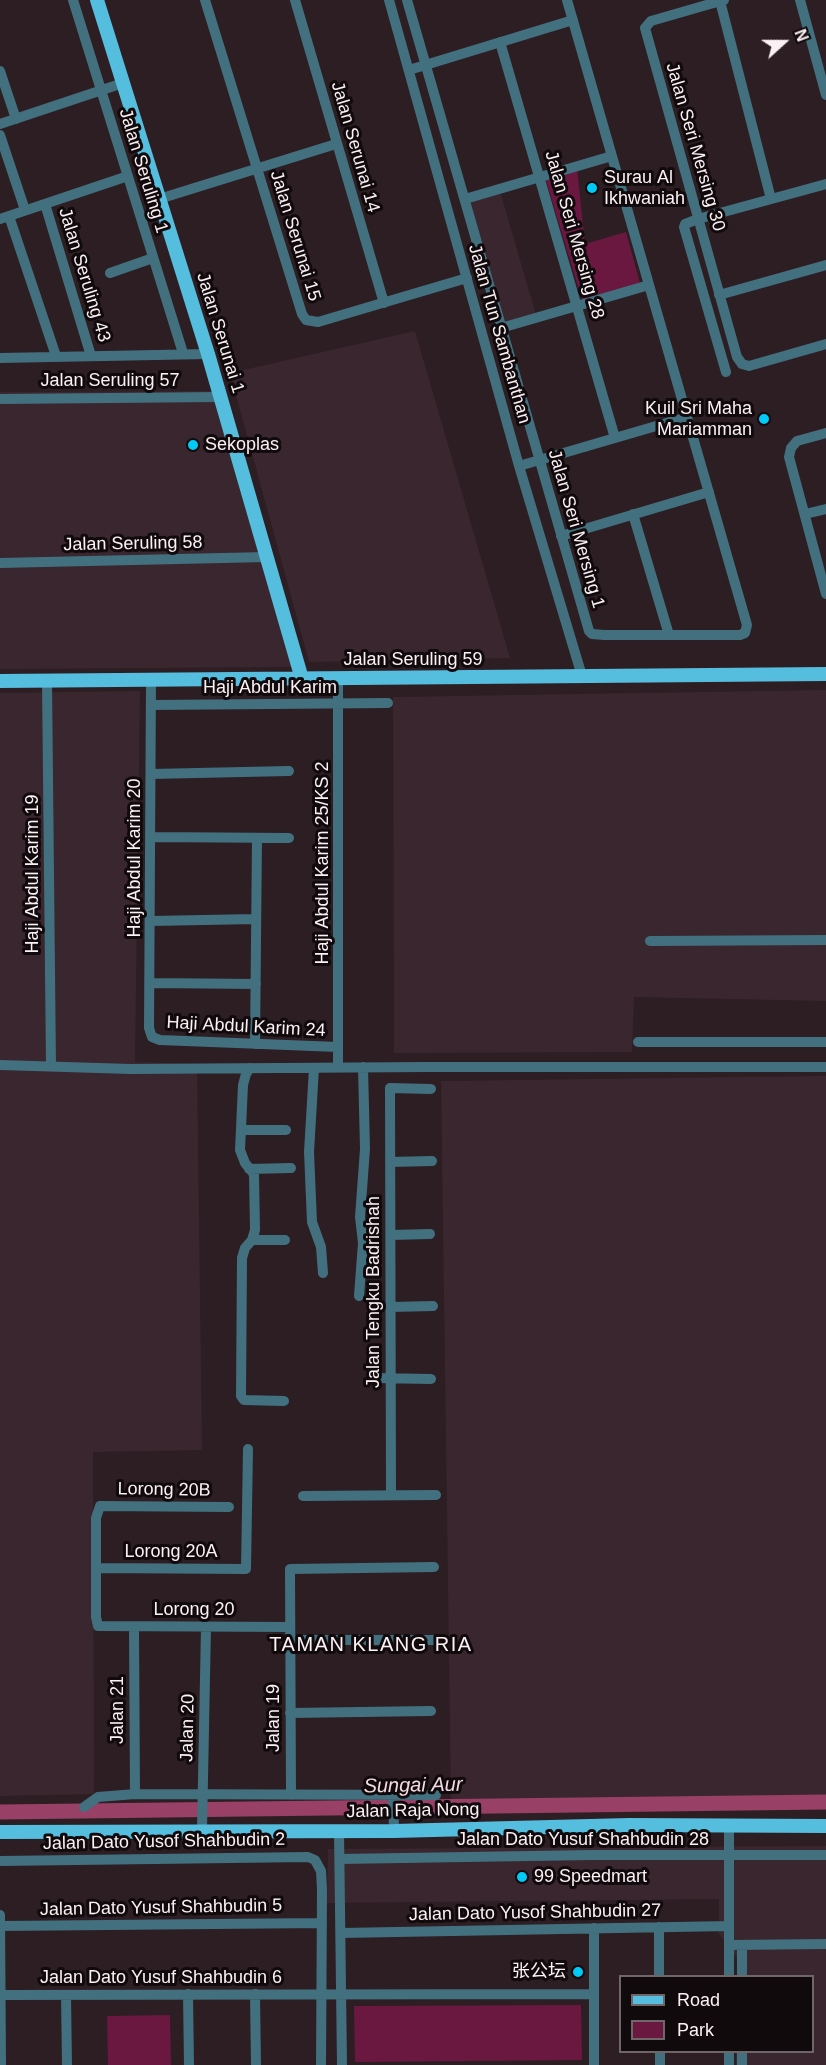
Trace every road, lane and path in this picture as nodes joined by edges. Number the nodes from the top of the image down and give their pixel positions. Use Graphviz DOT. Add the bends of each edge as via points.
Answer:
graph roads {
  1 [pos="73,0"];
  2 [pos="98,0"];
  3 [pos="205,0"];
  4 [pos="295,0"];
  5 [pos="389,0"];
  6 [pos="407,0"];
  7 [pos="567,0"];
  8 [pos="800,0"];
  9 [pos="722,1"];
  10 [pos="573,20"];
  11 [pos="500,42"];
  12 [pos="418,67"];
  13 [pos="0,71"];
  14 [pos="123,83"];
  15 [pos="101,90"];
  16 [pos="826,94"];
  17 [pos="16,118"];
  18 [pos="0,124"];
  19 [pos="0,135"];
  20 [pos="336,144"];
  21 [pos="612,156"];
  22 [pos="258,169"];
  23 [pos="128,177"];
  24 [pos="540,177"];
  25 [pos="826,184"];
  26 [pos="159,199"];
  27 [pos="465,199"];
  28 [pos="771,199"];
  29 [pos="45,204"];
  30 [pos="25,210"];
  31 [pos="4,217"];
  32 [pos="698,219"];
  33 [pos="153,258"];
  34 [pos="826,265"];
  35 [pos="110,273"];
  36 [pos="466,278"];
  37 [pos="649,285"];
  38 [pos="719,295"];
  39 [pos="384,303"];
  40 [pos="577,306"];
  41 [pos="501,328"];
  42 [pos="826,344"];
  43 [pos="183,353"];
  44 [pos="208,354"];
  45 [pos="56,356"];
  46 [pos="91,356"];
  47 [pos="0,358"];
  48 [pos="726,372"];
  49 [pos="220,397"];
  50 [pos="0,399"];
  51 [pos="687,417"];
  52 [pos="826,433"];
  53 [pos="615,438"];
  54 [pos="530,462"];
  55 [pos="709,492"];
  56 [pos="826,508"];
  57 [pos="633,514"];
  58 [pos="805,514"];
  59 [pos="561,536"];
  60 [pos="267,557"];
  61 [pos="0,563"];
  62 [pos="823,567"];
  63 [pos="826,594"];
  64 [pos="669,636"];
  65 [pos="826,674"];
  66 [pos="582,676"];
  67 [pos="338,678"];
  68 [pos="302,679"];
  69 [pos="151,680"];
  70 [pos="0,681"];
  71 [pos="47,681"];
  72 [pos="388,703"];
  73 [pos="338,704"];
  74 [pos="151,705"];
  75 [pos="289,771"];
  76 [pos="151,774"];
  77 [pos="151,837"];
  78 [pos="257,838"];
  79 [pos="288,838"];
  80 [pos="256,919"];
  81 [pos="151,921"];
  82 [pos="826,940"];
  83 [pos="650,941"];
  84 [pos="151,983"];
  85 [pos="256,984"];
  86 [pos="152,1037"];
  87 [pos="638,1041"];
  88 [pos="826,1042"];
  89 [pos="255,1044"];
  90 [pos="338,1047"];
  91 [pos="0,1065"];
  92 [pos="51,1067"];
  93 [pos="338,1067"];
  94 [pos="363,1067"];
  95 [pos="826,1067"];
  96 [pos="250,1068"];
  97 [pos="314,1068"];
  98 [pos="431,1089"];
  99 [pos="241,1130"];
  100 [pos="286,1130"];
  101 [pos="432,1161"];
  102 [pos="390,1162"];
  103 [pos="291,1168"];
  104 [pos="249,1169"];
  105 [pos="430,1234"];
  106 [pos="391,1235"];
  107 [pos="252,1240"];
  108 [pos="285,1240"];
  109 [pos="323,1273"];
  110 [pos="359,1296"];
  111 [pos="434,1306"];
  112 [pos="391,1307"];
  113 [pos="374,1378"];
  114 [pos="391,1378"];
  115 [pos="431,1379"];
  116 [pos="284,1401"];
  117 [pos="248,1449"];
  118 [pos="391,1495"];
  119 [pos="436,1495"];
  120 [pos="303,1496"];
  121 [pos="229,1507"];
  122 [pos="434,1567"];
  123 [pos="97,1568"];
  124 [pos="134,1626"];
  125 [pos="206,1627"];
  126 [pos="290,1627"];
  127 [pos="290,1640"];
  128 [pos="434,1640"];
  129 [pos="431,1711"];
  130 [pos="290,1713"];
  131 [pos="135,1794"];
  132 [pos="203,1794"];
  133 [pos="291,1795"];
  134 [pos="436,1795"];
  135 [pos="393,1803"];
  136 [pos="84,1807"];
  137 [pos="729,1826"];
  138 [pos="826,1826"];
  139 [pos="202,1830"];
  140 [pos="339,1831"];
  141 [pos="394,1831"];
  142 [pos="0,1832"];
  143 [pos="729,1855"];
  144 [pos="826,1855"];
  145 [pos="340,1859"];
  146 [pos="0,1861"];
  147 [pos="0,1915"];
  148 [pos="322,1923"];
  149 [pos="0,1926"];
  150 [pos="729,1926"];
  151 [pos="659,1927"];
  152 [pos="594,1929"];
  153 [pos="340,1933"];
  154 [pos="826,1944"];
  155 [pos="729,1945"];
  156 [pos="742,1945"];
  157 [pos="659,1975"];
  158 [pos="729,1975"];
  159 [pos="742,1975"];
  160 [pos="321,1993"];
  161 [pos="188,1994"];
  162 [pos="255,1994"];
  163 [pos="594,1994"];
  164 [pos="0,1995"];
  165 [pos="66,1995"];
  166 [pos="341,1995"];
  167 [pos="1,2065"];
  168 [pos="67,2065"];
  169 [pos="189,2065"];
  170 [pos="256,2065"];
  171 [pos="321,2065"];
  172 [pos="342,2065"];
  173 [pos="594,2065"];
  1 -- 15 [label="street, Jalan Seruling 1"];
  2 -- 14 [label="main road, Jalan Serunai 1"];
  3 -- 22 [label="street, Jalan Serunai 15"];
  4 -- 20 [label="street, Jalan Serunai 14"];
  5 -- 12 [label="street, Jalan Tun Sambanthan"];
  6 -- 12 [label="street, Jalan Seri Mersing 1"];
  7 -- 10 [label="street"];
  8 -- 16 [label="street"];
  9 -- 28 [label="street"];
  9 -- 32 [label="street, Jalan Seri Mersing 30" via="651,21 645,28"];
  10 -- 11 [label="street"];
  10 -- 21 [label="street"];
  11 -- 12 [label="street"];
  11 -- 24 [label="street, Jalan Seri Mersing 28"];
  12 -- 27 [label="street, Jalan Seri Mersing 1"];
  12 -- 36 [label="street, Jalan Tun Sambanthan"];
  13 -- 17 [label="street"];
  14 -- 15 [label="street"];
  14 -- 26 [label="main road, Jalan Serunai 1"];
  15 -- 17 [label="street"];
  15 -- 23 [label="street, Jalan Seruling 1"];
  17 -- 18 [label="street"];
  19 -- 30 [label="street"];
  20 -- 22 [label="street"];
  20 -- 39 [label="street, Jalan Serunai 14"];
  21 -- 24 [label="street"];
  21 -- 37 [label="street"];
  22 -- 26 [label="street"];
  22 -- 39 [label="street, Jalan Serunai 15" via="306,320 318,322"];
  23 -- 29 [label="street"];
  23 -- 33 [label="street, Jalan Seruling 1"];
  24 -- 27 [label="street"];
  24 -- 40 [label="street, Jalan Seri Mersing 28"];
  25 -- 28 [label="street"];
  26 -- 44 [label="main road, Jalan Serunai 1"];
  27 -- 41 [label="street, Jalan Seri Mersing 1"];
  28 -- 32 [label="street"];
  29 -- 30 [label="street"];
  29 -- 46 [label="street, Jalan Seruling 43"];
  30 -- 31 [label="street"];
  31 -- 45 [label="street"];
  32 -- 38 [label="street, Jalan Seri Mersing 30"];
  32 -- 48 [label="street" via="684,227"];
  33 -- 35 [label="street"];
  33 -- 43 [label="street, Jalan Seruling 1"];
  34 -- 38 [label="street"];
  36 -- 39 [label="street, Jalan Serunai 15"];
  36 -- 54 [label="street, Jalan Tun Sambanthan"];
  37 -- 40 [label="street"];
  37 -- 51 [label="street"];
  38 -- 42 [label="street, Jalan Seri Mersing 30" via="737,357 746,366"];
  40 -- 41 [label="street"];
  40 -- 53 [label="street, Jalan Seri Mersing 28"];
  41 -- 54 [label="street, Jalan Seri Mersing 1"];
  43 -- 44 [label="street, Jalan Seruling 57"];
  43 -- 46 [label="street, Jalan Seruling 57"];
  44 -- 49 [label="main road, Jalan Serunai 1"];
  45 -- 46 [label="street, Jalan Seruling 57"];
  45 -- 47 [label="street, Jalan Seruling 57"];
  49 -- 50 [label="street, Jalan Seruling 57"];
  49 -- 60 [label="main road, Jalan Serunai 1"];
  51 -- 53 [label="street"];
  51 -- 55 [label="street"];
  52 -- 58 [label="street" via="797,441 791,448 789,457"];
  53 -- 54 [label="street"];
  54 -- 59 [label="street, Jalan Seri Mersing 1"];
  54 -- 66 [label="street, Jalan Tun Sambanthan"];
  55 -- 57 [label="street"];
  55 -- 64 [label="street, Jalan Seri Mersing 1" via="747,625 745,633"];
  56 -- 58 [label="street"];
  57 -- 59 [label="street"];
  57 -- 64 [label="street"];
  58 -- 62 [label="street"];
  59 -- 64 [label="street, Jalan Seri Mersing 1" via="592,634"];
  60 -- 61 [label="street, Jalan Seruling 58"];
  60 -- 68 [label="main road, Jalan Serunai 1"];
  62 -- 63 [label="street"];
  65 -- 66 [label="main road, Jalan Seruling 59"];
  66 -- 67 [label="main road, Jalan Seruling 59"];
  67 -- 68 [label="main road, Jalan Seruling 59"];
  67 -- 73 [label="street, Haji Abdul Karim 25/KS 2"];
  68 -- 69 [label="main road, Jalan Seruling 59"];
  69 -- 71 [label="main road, Jalan Seruling 59"];
  69 -- 74 [label="street, Haji Abdul Karim 20"];
  70 -- 71 [label="main road, Jalan Seruling 59"];
  71 -- 92 [label="street, Haji Abdul Karim 19"];
  72 -- 73 [label="street, Haji Abdul Karim"];
  73 -- 74 [label="street, Haji Abdul Karim"];
  73 -- 90 [label="street, Haji Abdul Karim 25/KS 2"];
  74 -- 76 [label="street, Haji Abdul Karim 20"];
  75 -- 76 [label="street"];
  76 -- 77 [label="street, Haji Abdul Karim 20"];
  77 -- 78 [label="street"];
  77 -- 81 [label="street, Haji Abdul Karim 20"];
  78 -- 79 [label="street"];
  78 -- 80 [label="street"];
  80 -- 81 [label="street"];
  80 -- 85 [label="street"];
  81 -- 84 [label="street, Haji Abdul Karim 20"];
  82 -- 83 [label="street"];
  84 -- 85 [label="street"];
  84 -- 86 [label="street, Haji Abdul Karim 20"];
  85 -- 89 [label="street"];
  86 -- 89 [label="street, Haji Abdul Karim 24"];
  87 -- 88 [label="street"];
  89 -- 90 [label="street, Haji Abdul Karim 24"];
  90 -- 93 [label="street, Haji Abdul Karim 25/KS 2"];
  91 -- 92 [label="street"];
  92 -- 96 [label="street"];
  93 -- 94 [label="street"];
  93 -- 97 [label="street"];
  94 -- 95 [label="street"];
  94 -- 110 [label="street" via="365,1149"];
  96 -- 97 [label="street"];
  96 -- 99 [label="street" via="243,1085"];
  97 -- 109 [label="street" via="309,1152 312,1222 321,1247"];
  98 -- 102 [label="street, Jalan Tengku Badrishah" via="390,1088"];
  99 -- 100 [label="street"];
  99 -- 104 [label="street" via="240,1150"];
  101 -- 102 [label="street"];
  102 -- 106 [label="street, Jalan Tengku Badrishah"];
  103 -- 104 [label="street"];
  104 -- 107 [label="street" via="254,1174"];
  105 -- 106 [label="street"];
  106 -- 112 [label="street, Jalan Tengku Badrishah"];
  107 -- 108 [label="street"];
  107 -- 116 [label="street" via="242,1258 241,1396 244,1400"];
  111 -- 112 [label="street"];
  112 -- 114 [label="street, Jalan Tengku Badrishah"];
  113 -- 114 [label="street"];
  114 -- 115 [label="street"];
  114 -- 118 [label="street, Jalan Tengku Badrishah"];
  117 -- 123 [label="street, Lorong 20A" via="246,1569"];
  118 -- 119 [label="street"];
  118 -- 120 [label="street"];
  121 -- 123 [label="street, Lorong 20B" via="100,1506 96,1518"];
  122 -- 126 [label="street, Jalan 19" via="290,1569"];
  123 -- 124 [label="street, Lorong 20" via="98,1626"];
  124 -- 125 [label="street, Lorong 20"];
  124 -- 131 [label="street, Jalan 21"];
  125 -- 126 [label="street, Lorong 20"];
  125 -- 132 [label="street, Jalan 20"];
  126 -- 127 [label="street, Jalan 19"];
  127 -- 128 [label="street"];
  127 -- 130 [label="street, Jalan 19"];
  129 -- 130 [label="street"];
  130 -- 133 [label="street, Jalan 19"];
  131 -- 132 [label="street"];
  131 -- 136 [label="street" via="98,1797"];
  132 -- 133 [label="street"];
  132 -- 139 [label="street, Jalan 20"];
  133 -- 135 [label="street"];
  134 -- 135 [label="street"];
  135 -- 141 [label="street"];
  137 -- 138 [label="main road, Jalan Raja Nong"];
  137 -- 141 [label="main road, Jalan Raja Nong"];
  137 -- 143 [label="street"];
  139 -- 140 [label="main road, Jalan Raja Nong"];
  139 -- 142 [label="main road, Jalan Raja Nong"];
  140 -- 141 [label="main road, Jalan Raja Nong"];
  140 -- 145 [label="street"];
  143 -- 144 [label="street, Jalan Dato Yusuf Shahbudin 28"];
  143 -- 145 [label="street, Jalan Dato Yusuf Shahbudin 28"];
  143 -- 150 [label="street"];
  145 -- 153 [label="street"];
  146 -- 148 [label="street, Jalan Dato Yusof Shahbudin 2" via="308,1857 315,1860 321,1871"];
  147 -- 149 [label="street"];
  148 -- 149 [label="street, Jalan Dato Yusuf Shahbudin 5"];
  148 -- 160 [label="street"];
  149 -- 164 [label="street"];
  150 -- 151 [label="street, Jalan Dato Yusof Shahbudin 27"];
  150 -- 155 [label="street"];
  151 -- 152 [label="street, Jalan Dato Yusof Shahbudin 27"];
  151 -- 157 [label="street"];
  152 -- 153 [label="street, Jalan Dato Yusof Shahbudin 27"];
  152 -- 163 [label="street"];
  153 -- 166 [label="street"];
  154 -- 156 [label="street"];
  155 -- 156 [label="street"];
  155 -- 158 [label="street"];
  156 -- 159 [label="street"];
  160 -- 162 [label="street, Jalan Dato Yusuf Shahbudin 6"];
  160 -- 166 [label="street, Jalan Dato Yusuf Shahbudin 6"];
  160 -- 171 [label="street"];
  161 -- 162 [label="street, Jalan Dato Yusuf Shahbudin 6"];
  161 -- 165 [label="street, Jalan Dato Yusuf Shahbudin 6"];
  161 -- 169 [label="street"];
  162 -- 170 [label="street"];
  163 -- 166 [label="street, Jalan Dato Yusuf Shahbudin 6"];
  163 -- 173 [label="street"];
  164 -- 165 [label="street, Jalan Dato Yusuf Shahbudin 6"];
  164 -- 167 [label="street"];
  165 -- 168 [label="street"];
  166 -- 172 [label="street"];
}
